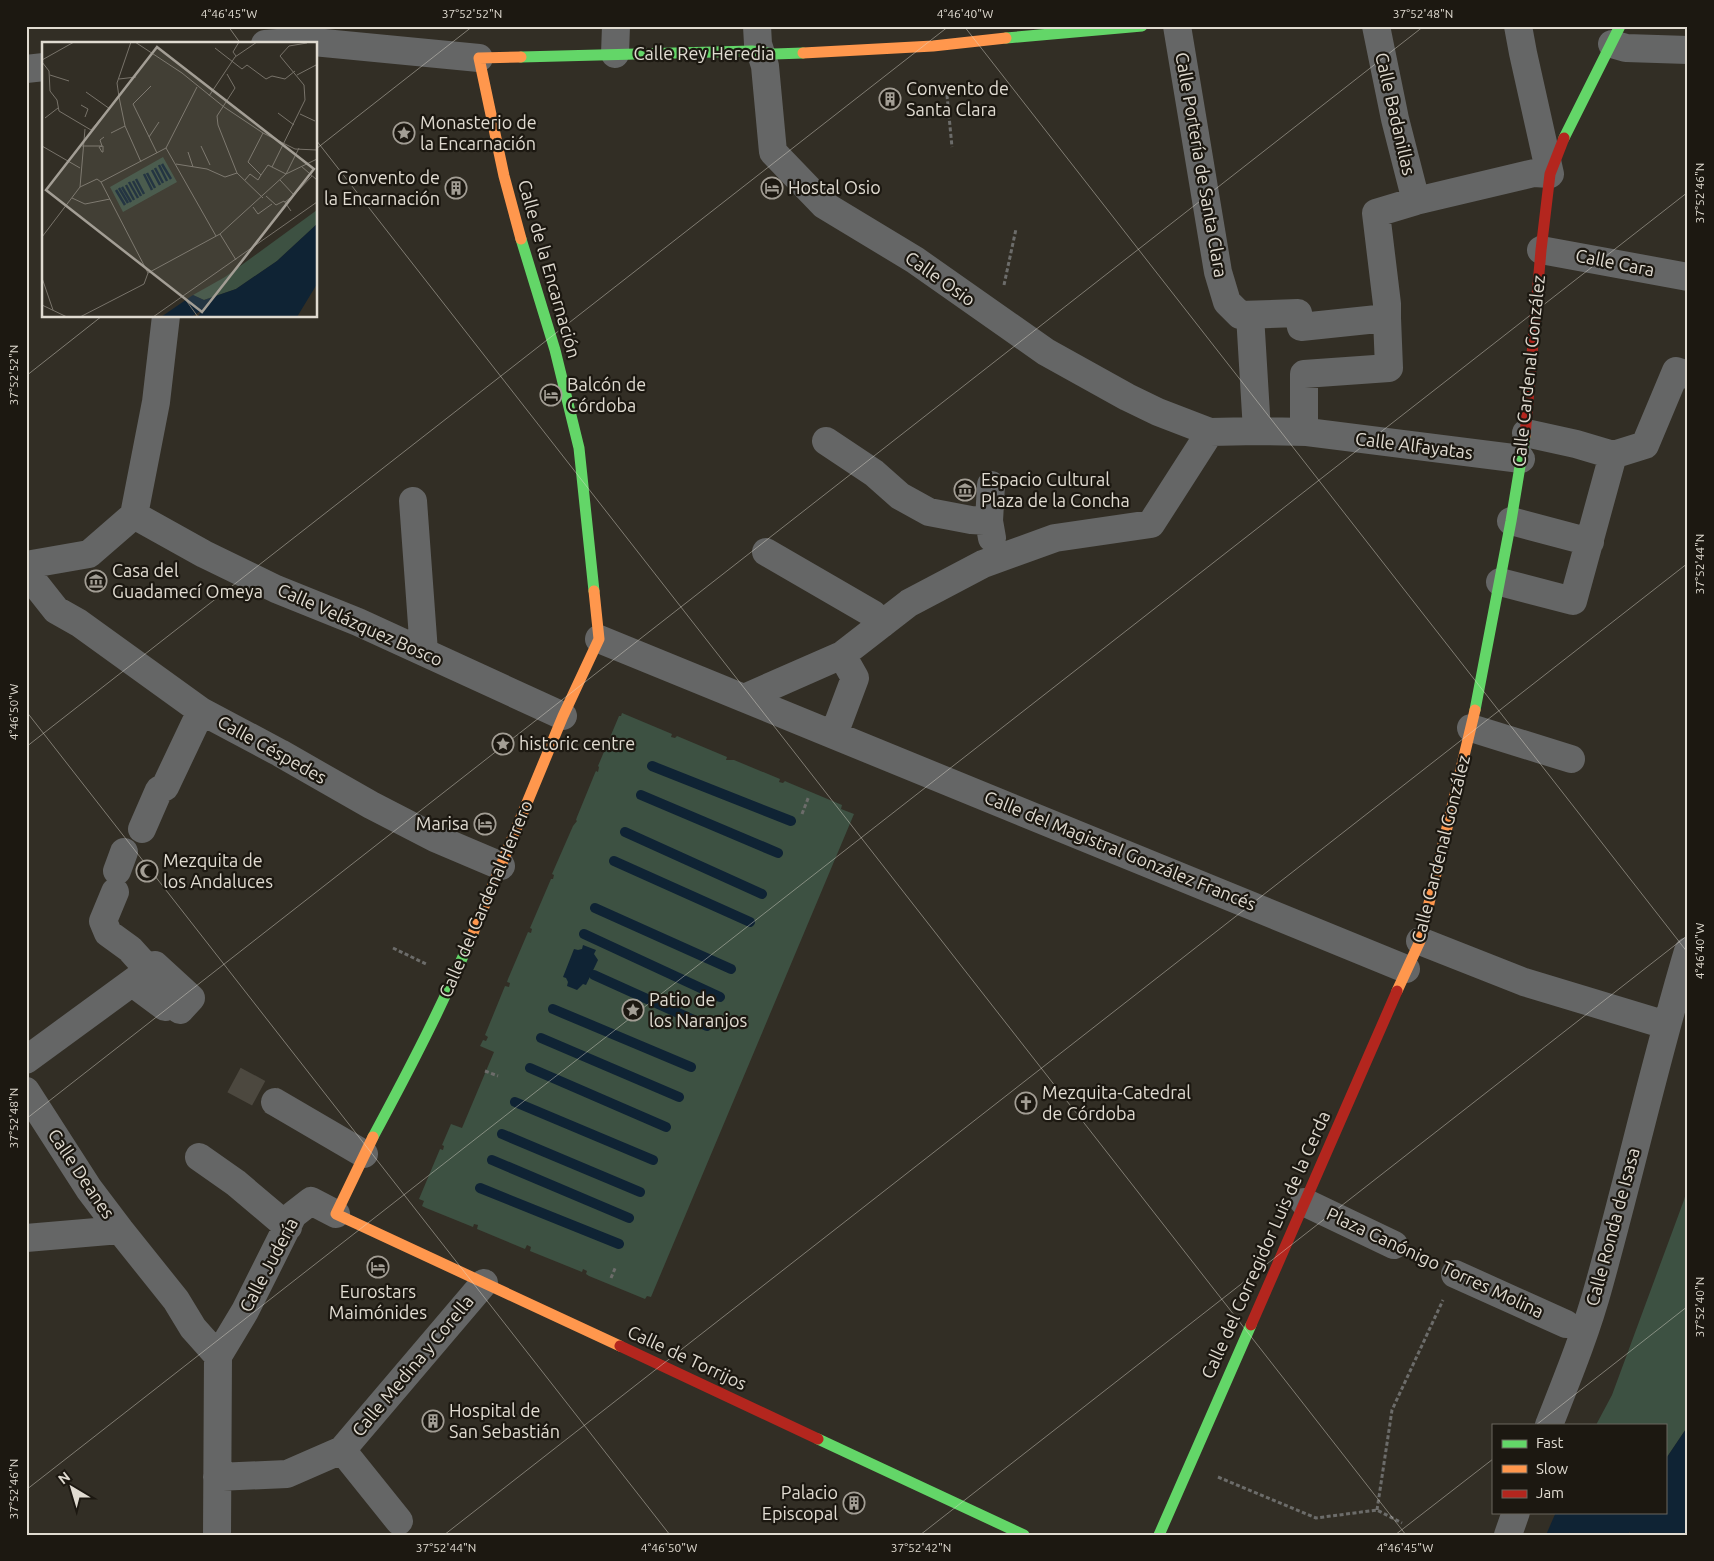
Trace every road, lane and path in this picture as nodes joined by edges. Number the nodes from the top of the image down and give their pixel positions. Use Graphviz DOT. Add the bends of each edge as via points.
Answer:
graph roads {
  1 [pos="616,26"];
  2 [pos="1142,26"];
  3 [pos="1176,26"];
  4 [pos="1376,26"];
  5 [pos="1518,26"];
  6 [pos="1616,35"];
  7 [pos="759,39"];
  8 [pos="291,42"];
  9 [pos="314,42"];
  10 [pos="318,42"];
  11 [pos="1688,50"];
  12 [pos="615,54"];
  13 [pos="479,58"];
  14 [pos="42,67"];
  15 [pos="26,69"];
  16 [pos="948,94"];
  17 [pos="952,147"];
  18 [pos="1550,174"];
  19 [pos="1416,201"];
  20 [pos="1016,229"];
  21 [pos="1541,250"];
  22 [pos="1688,277"];
  23 [pos="1387,311"];
  24 [pos="1250,315"];
  25 [pos="166,318"];
  26 [pos="997,318"];
  27 [pos="1688,375"];
  28 [pos="1257,431"];
  29 [pos="1210,432"];
  30 [pos="1306,432"];
  31 [pos="826,440"];
  32 [pos="1524,446"];
  33 [pos="1613,455"];
  34 [pos="991,485"];
  35 [pos="413,501"];
  36 [pos="134,514"];
  37 [pos="980,520"];
  38 [pos="1511,520"];
  39 [pos="1590,542"];
  40 [pos="766,552"];
  41 [pos="996,561"];
  42 [pos="26,565"];
  43 [pos="26,572"];
  44 [pos="1500,582"];
  45 [pos="882,624"];
  46 [pos="599,639"];
  47 [pos="424,652"];
  48 [pos="842,655"];
  49 [pos="744,698"];
  50 [pos="201,711"];
  51 [pos="563,716"];
  52 [pos="1471,728"];
  53 [pos="834,734"];
  54 [pos="1571,759"];
  55 [pos="809,796"];
  56 [pos="802,814"];
  57 [pos="142,829"];
  58 [pos="501,866"];
  59 [pos="118,872"];
  60 [pos="1420,941"];
  61 [pos="393,948"];
  62 [pos="1688,951"];
  63 [pos="1406,968"];
  64 [pos="435,969"];
  65 [pos="1666,1025"];
  66 [pos="26,1060"];
  67 [pos="485,1071"];
  68 [pos="498,1076"];
  69 [pos="26,1091"];
  70 [pos="275,1102"];
  71 [pos="364,1154"];
  72 [pos="199,1157"];
  73 [pos="1304,1202"];
  74 [pos="336,1214"];
  75 [pos="288,1227"];
  76 [pos="120,1230"];
  77 [pos="26,1238"];
  78 [pos="1394,1245"];
  79 [pos="616,1266"];
  80 [pos="1455,1274"];
  81 [pos="611,1278"];
  82 [pos="484,1283"];
  83 [pos="1566,1324"];
  84 [pos="218,1356"];
  85 [pos="1549,1424"];
  86 [pos="342,1450"];
  87 [pos="1190,1464"];
  88 [pos="218,1477"];
  89 [pos="1377,1510"];
  90 [pos="1515,1514"];
  91 [pos="399,1521"];
  92 [pos="1402,1523"];
  93 [pos="217,1535"];
  94 [pos="1024,1535"];
  95 [pos="1159,1535"];
  96 [pos="1508,1535"];
  1 -- 12 [label="street"];
  2 -- 7 [label="street, Calle Rey Heredia" via="933,46 774,54"];
  3 -- 24 [label="street, Calle Portería de Santa Clara" via="1218,272 1226,302 1240,315"];
  4 -- 19 [label="street, Calle Badanillas"];
  5 -- 18 [label="street"];
  6 -- 11 [label="street" via="1626,48"];
  6 -- 18 [label="street, Calle Cardenal González"];
  7 -- 12 [label="street, Calle Rey Heredia" via="752,51"];
  7 -- 26 [label="street, Calle Osio" via="765,66 773,152 824,205 915,260"];
  8 -- 9 [label="street, Calle Rey Heredia"];
  10 -- 13 [label="street, Calle Rey Heredia"];
  12 -- 13 [label="street, Calle Rey Heredia"];
  13 -- 46 [label="street, Calle de la Encarnación" via="515,220 555,350 579,448"];
  14 -- 15 [label="street"];
  16 -- 17 [label="path"];
  18 -- 19 [label="street" via="1534,173"];
  18 -- 21 [label="street, Calle Cardenal González"];
  19 -- 23 [label="street" via="1376,213"];
  20 -- 26 [label="path"];
  21 -- 22 [label="street, Calle Cara"];
  21 -- 32 [label="street, Calle Cardenal González"];
  23 -- 24 [label="street" via="1301,327 1298,313"];
  23 -- 30 [label="street" via="1389,368 1304,374"];
  24 -- 28 [label="street"];
  25 -- 36 [label="street" via="156,402"];
  26 -- 29 [label="street, Calle Osio" via="1046,352 1127,397"];
  27 -- 33 [label="street" via="1676,371 1645,446"];
  28 -- 29 [label="street, Calle Alfayatas"];
  28 -- 30 [label="street, Calle Alfayatas"];
  29 -- 41 [label="street" via="1151,524 1055,538"];
  30 -- 32 [label="street, Calle Alfayatas"];
  31 -- 37 [label="street" via="900,496 929,512"];
  32 -- 33 [label="street, Calle Alfayatas" via="1576,444"];
  32 -- 38 [label="street, Calle Cardenal González"];
  33 -- 39 [label="street"];
  34 -- 37 [label="street"];
  35 -- 47 [label="street"];
  36 -- 42 [label="street" via="89,554"];
  36 -- 47 [label="street, Calle Velázquez Bosco" via="204,554 276,589"];
  37 -- 41 [label="street"];
  38 -- 39 [label="street"];
  38 -- 44 [label="street, Calle Cardenal González"];
  39 -- 44 [label="street" via="1573,602"];
  40 -- 45 [label="street" via="873,614"];
  41 -- 45 [label="street" via="983,564 909,602"];
  43 -- 50 [label="street, Calle Céspedes" via="56,610"];
  44 -- 52 [label="street, Calle Cardenal González"];
  45 -- 48 [label="street"];
  46 -- 49 [label="street, Calle del Magistral González Francés"];
  46 -- 51 [label="street, Calle del Cardenal Herrero"];
  47 -- 51 [label="street, Calle Velázquez Bosco"];
  48 -- 49 [label="street"];
  48 -- 53 [label="street" via="855,678"];
  49 -- 53 [label="street, Calle del Magistral González Francés"];
  50 -- 57 [label="street"];
  50 -- 58 [label="street, Calle Céspedes" via="371,805 435,838"];
  51 -- 58 [label="street, Calle del Cardenal Herrero"];
  52 -- 54 [label="street"];
  52 -- 60 [label="street, Calle Cardenal González"];
  53 -- 63 [label="street, Calle del Magistral González Francés"];
  55 -- 56 [label="path"];
  58 -- 71 [label="street, Calle del Cardenal Herrero" via="454,979"];
  59 -- 66 [label="street" via="102,920 108,933 130,949 149,970"];
  60 -- 63 [label="street, Calle Cardenal González"];
  60 -- 65 [label="street" via="1524,982"];
  61 -- 64 [label="path"];
  62 -- 65 [label="street, Calle Ronda de Isasa"];
  63 -- 73 [label="street, Calle del Corregidor Luis de la Cerda"];
  65 -- 85 [label="street, Calle Ronda de Isasa" via="1599,1286"];
  67 -- 68 [label="path"];
  69 -- 76 [label="street, Calle Deanes" via="89,1189"];
  70 -- 71 [label="street"];
  71 -- 74 [label="street, Calle del Cardenal Herrero"];
  72 -- 75 [label="street"];
  73 -- 78 [label="street, Plaza Canónigo Torres Molina"];
  73 -- 87 [label="street, Calle del Corregidor Luis de la Cerda"];
  74 -- 75 [label="street, Calle Judería" via="311,1201 293,1215"];
  74 -- 82 [label="street, Calle de Torrijos"];
  75 -- 84 [label="street, Calle Judería"];
  76 -- 77 [label="street"];
  76 -- 84 [label="street, Calle Deanes" via="176,1300 193,1328"];
  79 -- 81 [label="path"];
  80 -- 83 [label="street, Plaza Canónigo Torres Molina"];
  80 -- 89 [label="path" via="1392,1410"];
  82 -- 86 [label="street, Calle Medina y Corella"];
  82 -- 94 [label="street, Calle de Torrijos"];
  84 -- 88 [label="street"];
  86 -- 88 [label="street, Calle Medina y Corella" via="287,1474"];
  86 -- 91 [label="street, Calle Medina y Corella"];
  87 -- 89 [label="path" via="1316,1518"];
  87 -- 95 [label="street, Calle del Corregidor Luis de la Cerda"];
  88 -- 93 [label="street"];
  89 -- 92 [label="path"];
  90 -- 96 [label="street"];
}
